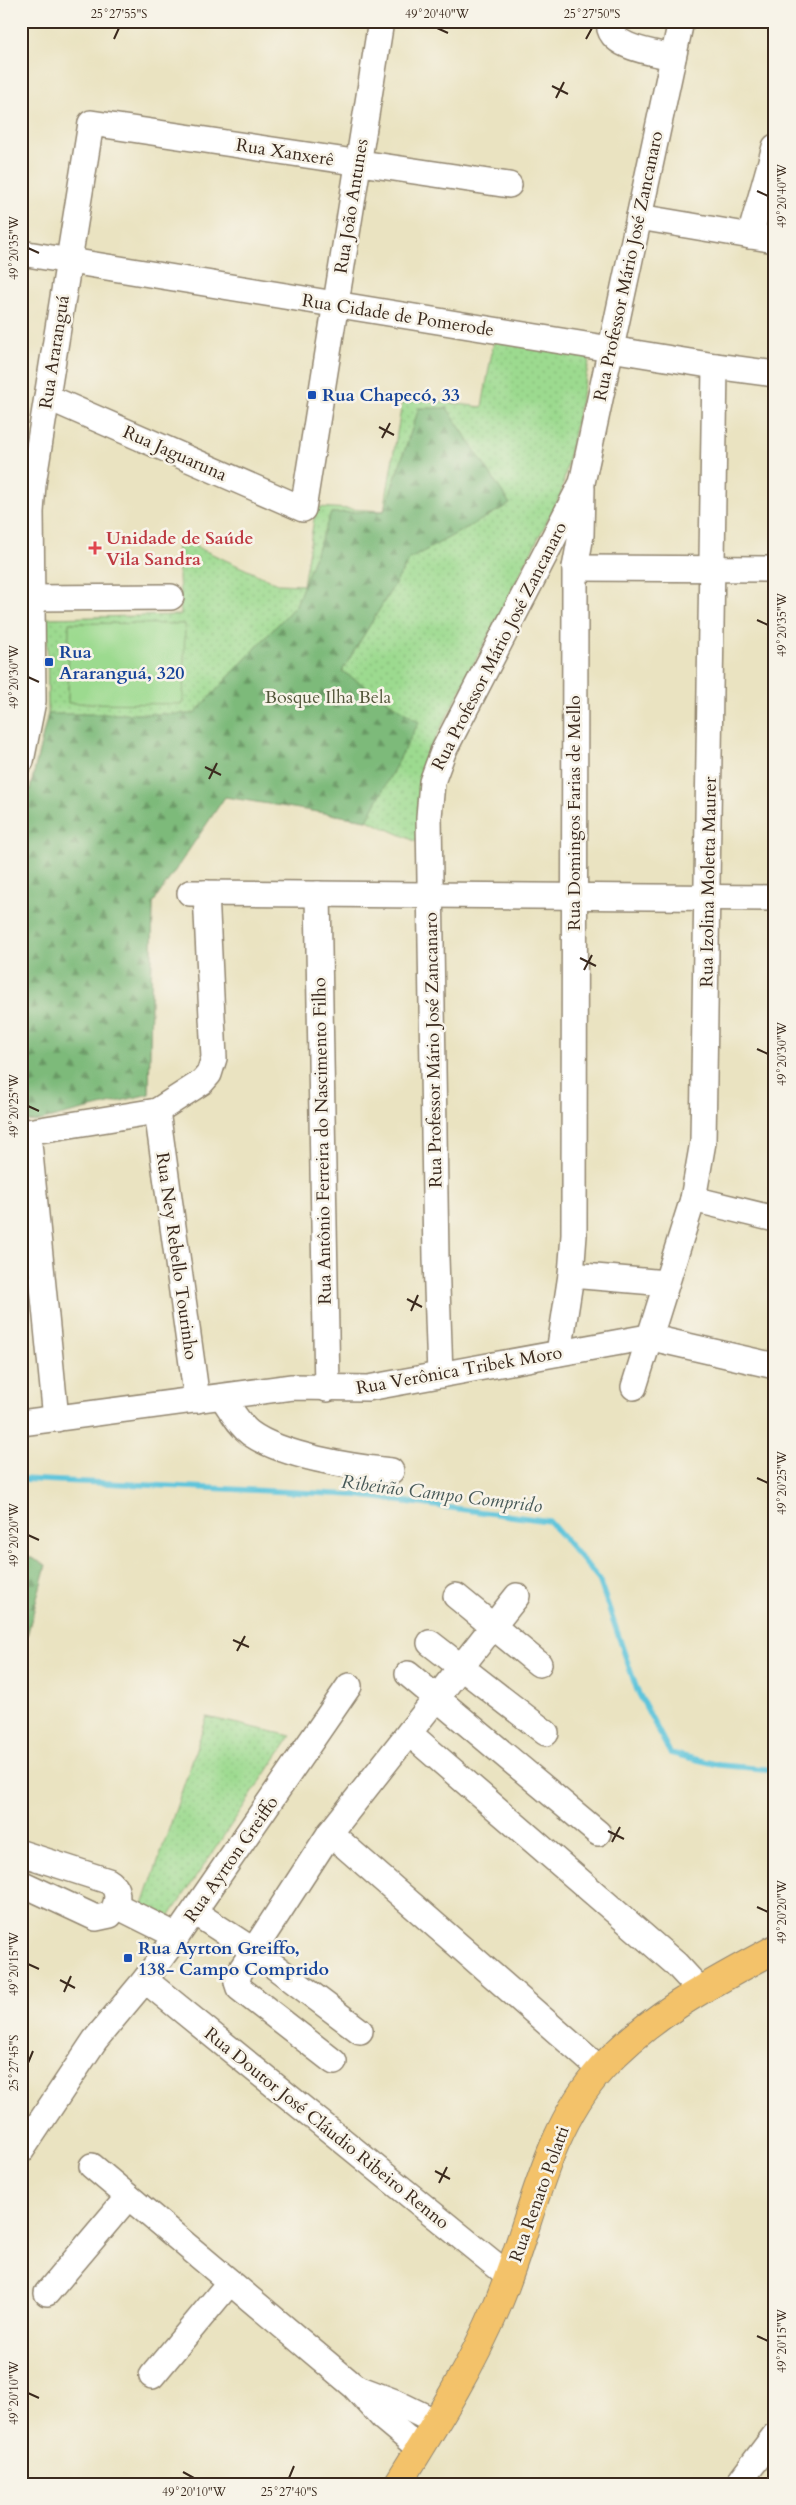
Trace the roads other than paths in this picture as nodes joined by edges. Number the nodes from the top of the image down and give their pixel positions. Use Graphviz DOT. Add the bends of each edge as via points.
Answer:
graph roads {
  1 [pos="381,21"];
  2 [pos="610,21"];
  3 [pos="681,21"];
  4 [pos="673,57"];
  5 [pos="91,123"];
  6 [pos="775,148"];
  7 [pos="358,163"];
  8 [pos="509,185"];
  9 [pos="639,217"];
  10 [pos="750,236"];
  11 [pos="775,240"];
  12 [pos="21,253"];
  13 [pos="68,261"];
  14 [pos="335,304"];
  15 [pos="610,349"];
  16 [pos="715,366"];
  17 [pos="775,374"];
  18 [pos="46,397"];
  19 [pos="582,483"];
  20 [pos="302,509"];
  21 [pos="575,568"];
  22 [pos="712,568"];
  23 [pos="775,569"];
  24 [pos="171,597"];
  25 [pos="32,598"];
  26 [pos="27,698"];
  27 [pos="21,761"];
  28 [pos="318,894"];
  29 [pos="431,895"];
  30 [pos="574,896"];
  31 [pos="708,898"];
  32 [pos="775,898"];
  33 [pos="157,1111"];
  34 [pos="24,1133"];
  35 [pos="694,1200"];
  36 [pos="775,1219"];
  37 [pos="571,1275"];
  38 [pos="666,1283"];
  39 [pos="648,1338"];
  40 [pos="559,1353"];
  41 [pos="775,1366"];
  42 [pos="440,1375"];
  43 [pos="634,1387"];
  44 [pos="327,1389"];
  45 [pos="222,1397"];
  46 [pos="197,1400"];
  47 [pos="56,1420"];
  48 [pos="21,1423"];
  49 [pos="391,1471"];
  50 [pos="456,1596"];
  51 [pos="517,1596"];
  52 [pos="494,1626"];
  53 [pos="430,1643"];
  54 [pos="539,1664"];
  55 [pos="462,1667"];
  56 [pos="408,1674"];
  57 [pos="349,1686"];
  58 [pos="438,1698"];
  59 [pos="409,1733"];
  60 [pos="546,1733"];
  61 [pos="330,1833"];
  62 [pos="598,1833"];
  63 [pos="21,1853"];
  64 [pos="21,1883"];
  65 [pos="117,1906"];
  66 [pos="194,1912"];
  67 [pos="177,1936"];
  68 [pos="775,1949"];
  69 [pos="254,1951"];
  70 [pos="144,1980"];
  71 [pos="700,1990"];
  72 [pos="360,2031"];
  73 [pos="334,2062"];
  74 [pos="600,2070"];
  75 [pos="21,2150"];
  76 [pos="92,2166"];
  77 [pos="128,2197"];
  78 [pos="509,2276"];
  79 [pos="230,2282"];
  80 [pos="47,2293"];
  81 [pos="152,2376"];
  82 [pos="355,2387"];
  83 [pos="436,2422"];
  84 [pos="775,2435"];
  85 [pos="420,2449"];
  86 [pos="398,2484"];
  87 [pos="738,2484"];
  1 -- 7 [label="street, Rua João Antunes"];
  2 -- 4 [label="street" via="614,38 624,44"];
  3 -- 4 [label="street, Rua Professor Mário José Zancanaro"];
  4 -- 9 [label="street, Rua Professor Mário José Zancanaro"];
  5 -- 7 [label="street, Rua Xanxerê"];
  5 -- 13 [label="street, Rua Araranguá"];
  6 -- 10 [label="street"];
  7 -- 8 [label="street, Rua Xanxerê"];
  7 -- 14 [label="street, Rua João Antunes"];
  9 -- 10 [label="street"];
  9 -- 15 [label="street, Rua Professor Mário José Zancanaro"];
  10 -- 11 [label="street"];
  12 -- 13 [label="street, Rua Cidade de Pomerode"];
  13 -- 14 [label="street, Rua Cidade de Pomerode"];
  13 -- 18 [label="street, Rua Araranguá"];
  14 -- 15 [label="street, Rua Cidade de Pomerode"];
  14 -- 20 [label="street, Rua João Antunes"];
  15 -- 16 [label="street, Rua Cidade de Pomerode"];
  15 -- 19 [label="street, Rua Professor Mário José Zancanaro"];
  16 -- 17 [label="street, Rua Cidade de Pomerode"];
  16 -- 22 [label="street, Rua Izolina Moletta Maurer"];
  18 -- 20 [label="street, Rua Jaguaruna"];
  18 -- 25 [label="street, Rua Araranguá" via="32,497"];
  19 -- 21 [label="street, Rua Domingos Farias de Mello" via="581,535"];
  19 -- 29 [label="street, Rua Professor Mário José Zancanaro" via="437,767 430,800"];
  21 -- 22 [label="street"];
  21 -- 30 [label="street, Rua Domingos Farias de Mello"];
  22 -- 23 [label="street"];
  22 -- 31 [label="street, Rua Izolina Moletta Maurer"];
  24 -- 25 [label="street"];
  25 -- 26 [label="street, Rua Araranguá"];
  26 -- 27 [label="street, Rua Araranguá"];
  28 -- 29 [label="street"];
  28 -- 33 [label="street" via="198,893 213,1066 202,1082"];
  28 -- 44 [label="street, Rua Antônio Ferreira do Nascimento Filho"];
  29 -- 30 [label="street"];
  29 -- 42 [label="street, Rua Professor Mário José Zancanaro"];
  30 -- 31 [label="street"];
  30 -- 37 [label="street, Rua Domingos Farias de Mello" via="574,1235"];
  31 -- 32 [label="street"];
  31 -- 35 [label="street, Rua Izolina Moletta Maurer" via="705,1113"];
  33 -- 34 [label="street"];
  33 -- 46 [label="street, Rua Ney Rebello Tourinho"];
  34 -- 47 [label="street"];
  35 -- 36 [label="street"];
  35 -- 38 [label="street, Rua Izolina Moletta Maurer"];
  37 -- 38 [label="street"];
  37 -- 40 [label="street, Rua Domingos Farias de Mello"];
  38 -- 39 [label="street, Rua Izolina Moletta Maurer"];
  39 -- 40 [label="street, Rua Verônica Tribek Moro"];
  39 -- 41 [label="street, Rua Verônica Tribek Moro"];
  39 -- 43 [label="street, Rua Izolina Moletta Maurer"];
  40 -- 42 [label="street, Rua Verônica Tribek Moro"];
  42 -- 44 [label="street, Rua Verônica Tribek Moro" via="368,1388"];
  44 -- 45 [label="street, Rua Verônica Tribek Moro" via="292,1387"];
  45 -- 46 [label="street, Rua Verônica Tribek Moro"];
  45 -- 49 [label="street" via="240,1423 265,1441 337,1464"];
  46 -- 47 [label="street, Rua Verônica Tribek Moro"];
  47 -- 48 [label="street, Rua Verônica Tribek Moro"];
  50 -- 52 [label="street"];
  51 -- 52 [label="street"];
  52 -- 54 [label="street"];
  52 -- 55 [label="street"];
  53 -- 55 [label="street"];
  55 -- 58 [label="street"];
  55 -- 60 [label="street"];
  56 -- 58 [label="street"];
  57 -- 66 [label="street, Rua Ayrton Greiffo"];
  58 -- 59 [label="street"];
  58 -- 62 [label="street"];
  59 -- 61 [label="street"];
  59 -- 71 [label="street" via="676,1964"];
  61 -- 69 [label="street"];
  61 -- 74 [label="street"];
  63 -- 65 [label="street" via="108,1881 117,1892"];
  64 -- 65 [label="street" via="96,1918 110,1915"];
  65 -- 67 [label="street"];
  66 -- 67 [label="street, Rua Ayrton Greiffo"];
  66 -- 69 [label="street"];
  67 -- 70 [label="street, Rua Ayrton Greiffo"];
  68 -- 71 [label="main road, Rua Renato Polatti"];
  69 -- 72 [label="street"];
  69 -- 73 [label="street" via="239,1973 239,1988"];
  70 -- 75 [label="street, Rua Ayrton Greiffo" via="95,2040"];
  70 -- 78 [label="street, Rua Doutor José Cláudio Ribeiro Renno"];
  71 -- 74 [label="main road, Rua Renato Polatti" via="648,2025"];
  74 -- 78 [label="main road, Rua Renato Polatti" via="583,2093 555,2145"];
  76 -- 77 [label="street"];
  77 -- 79 [label="street"];
  77 -- 80 [label="street"];
  78 -- 83 [label="main road, Rua Renato Polatti" via="484,2336"];
  79 -- 81 [label="street"];
  79 -- 82 [label="street"];
  82 -- 83 [label="street"];
  82 -- 85 [label="street" via="384,2419"];
  83 -- 85 [label="main road, Rua Renato Polatti"];
  84 -- 87 [label="street"];
  85 -- 86 [label="main road, Rua Renato Polatti"];
}
